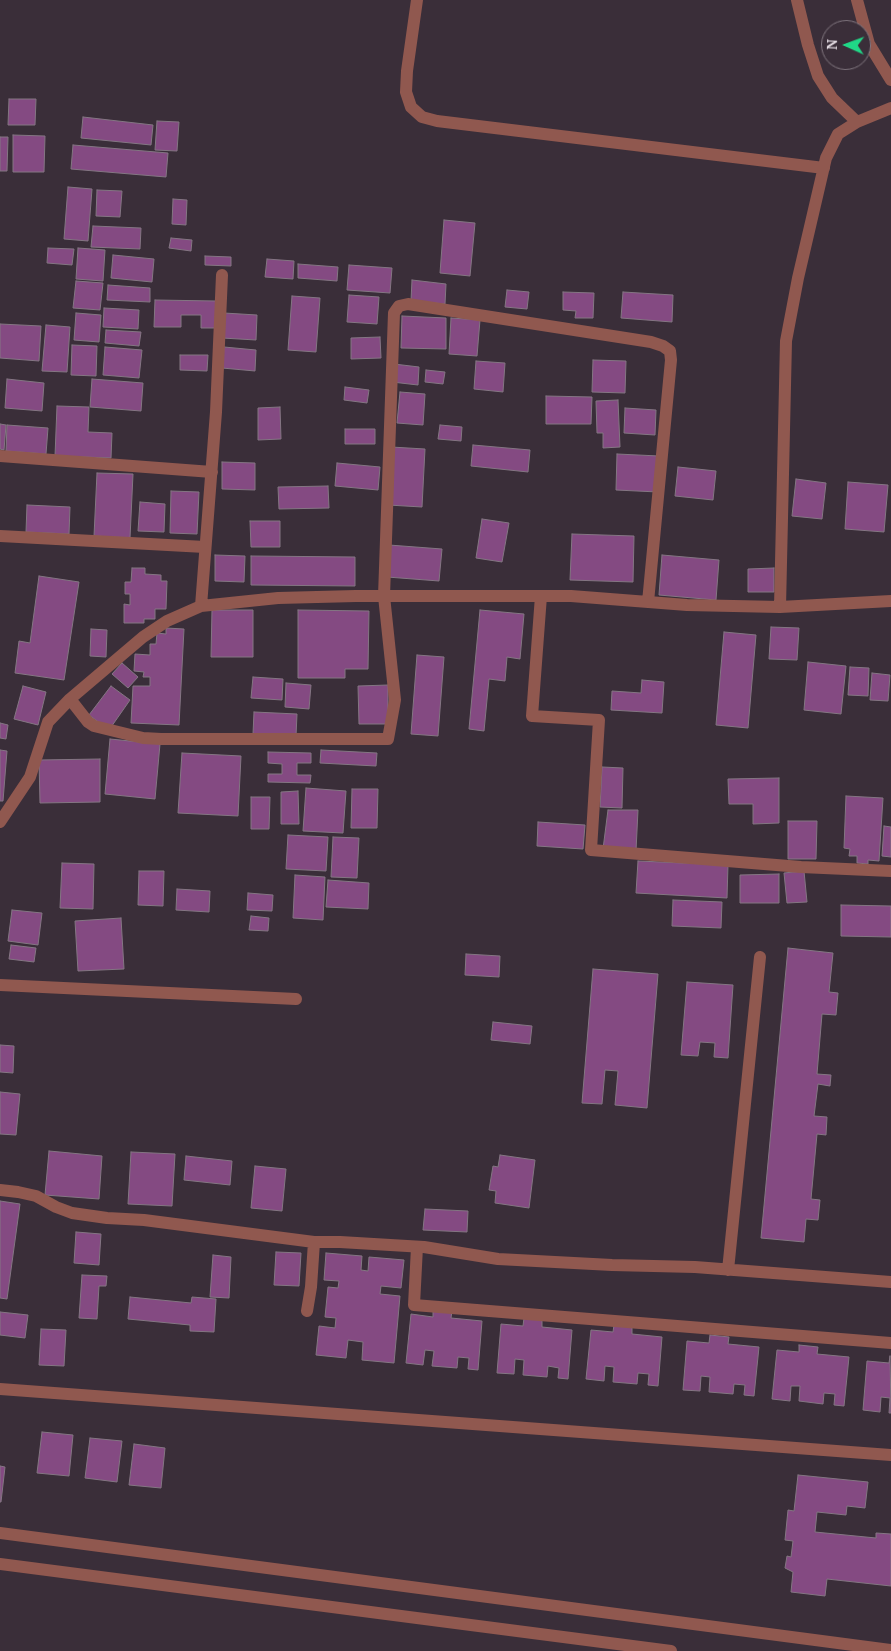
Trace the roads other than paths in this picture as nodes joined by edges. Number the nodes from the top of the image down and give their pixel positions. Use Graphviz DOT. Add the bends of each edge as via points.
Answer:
graph roads {
  1 [pos="417,0"];
  2 [pos="797,0"];
  3 [pos="857,0"];
  4 [pos="891,80"];
  5 [pos="891,108"];
  6 [pos="857,122"];
  7 [pos="824,168"];
  8 [pos="222,275"];
  9 [pos="0,456"];
  10 [pos="212,472"];
  11 [pos="0,536"];
  12 [pos="206,547"];
  13 [pos="384,596"];
  14 [pos="541,596"];
  15 [pos="891,601"];
  16 [pos="648,602"];
  17 [pos="201,606"];
  18 [pos="780,607"];
  19 [pos="70,699"];
  20 [pos="0,822"];
  21 [pos="891,871"];
  22 [pos="760,957"];
  23 [pos="0,985"];
  24 [pos="296,999"];
  25 [pos="0,1190"];
  26 [pos="314,1242"];
  27 [pos="417,1247"];
  28 [pos="728,1270"];
  29 [pos="891,1282"];
  30 [pos="306,1312"];
  31 [pos="891,1343"];
  32 [pos="0,1389"];
  33 [pos="891,1455"];
  34 [pos="0,1533"];
  35 [pos="0,1564"];
  36 [pos="891,1650"];
  37 [pos="671,1651"];
  1 -- 7 [label="street" via="406,92 410,107 422,117"];
  2 -- 6 [label="street" via="818,76 832,98"];
  3 -- 4 [label="street" via="870,44"];
  5 -- 6 [label="street"];
  6 -- 7 [label="street" via="838,134"];
  7 -- 18 [label="street" via="786,341"];
  8 -- 10 [label="street"];
  9 -- 10 [label="street"];
  10 -- 12 [label="street"];
  11 -- 12 [label="street"];
  12 -- 17 [label="street"];
  13 -- 14 [label="street"];
  13 -- 16 [label="street" via="394,313 399,306 408,304 651,342 670,351"];
  13 -- 17 [label="street" via="278,598"];
  13 -- 19 [label="street" via="395,700 388,739 143,738 94,726"];
  14 -- 16 [label="street"];
  14 -- 21 [label="street" via="532,716 599,720 591,850"];
  15 -- 18 [label="street"];
  16 -- 18 [label="street"];
  17 -- 19 [label="street" via="167,621 143,637"];
  19 -- 20 [label="street" via="48,722 30,777"];
  22 -- 28 [label="street"];
  23 -- 24 [label="street"];
  25 -- 26 [label="street" via="36,1196 72,1213"];
  26 -- 27 [label="street"];
  26 -- 30 [label="street"];
  27 -- 28 [label="street" via="498,1259"];
  27 -- 31 [label="street" via="414,1305"];
  28 -- 29 [label="street"];
  32 -- 33 [label="street"];
  34 -- 36 [label="street"];
  35 -- 37 [label="street"];
}
